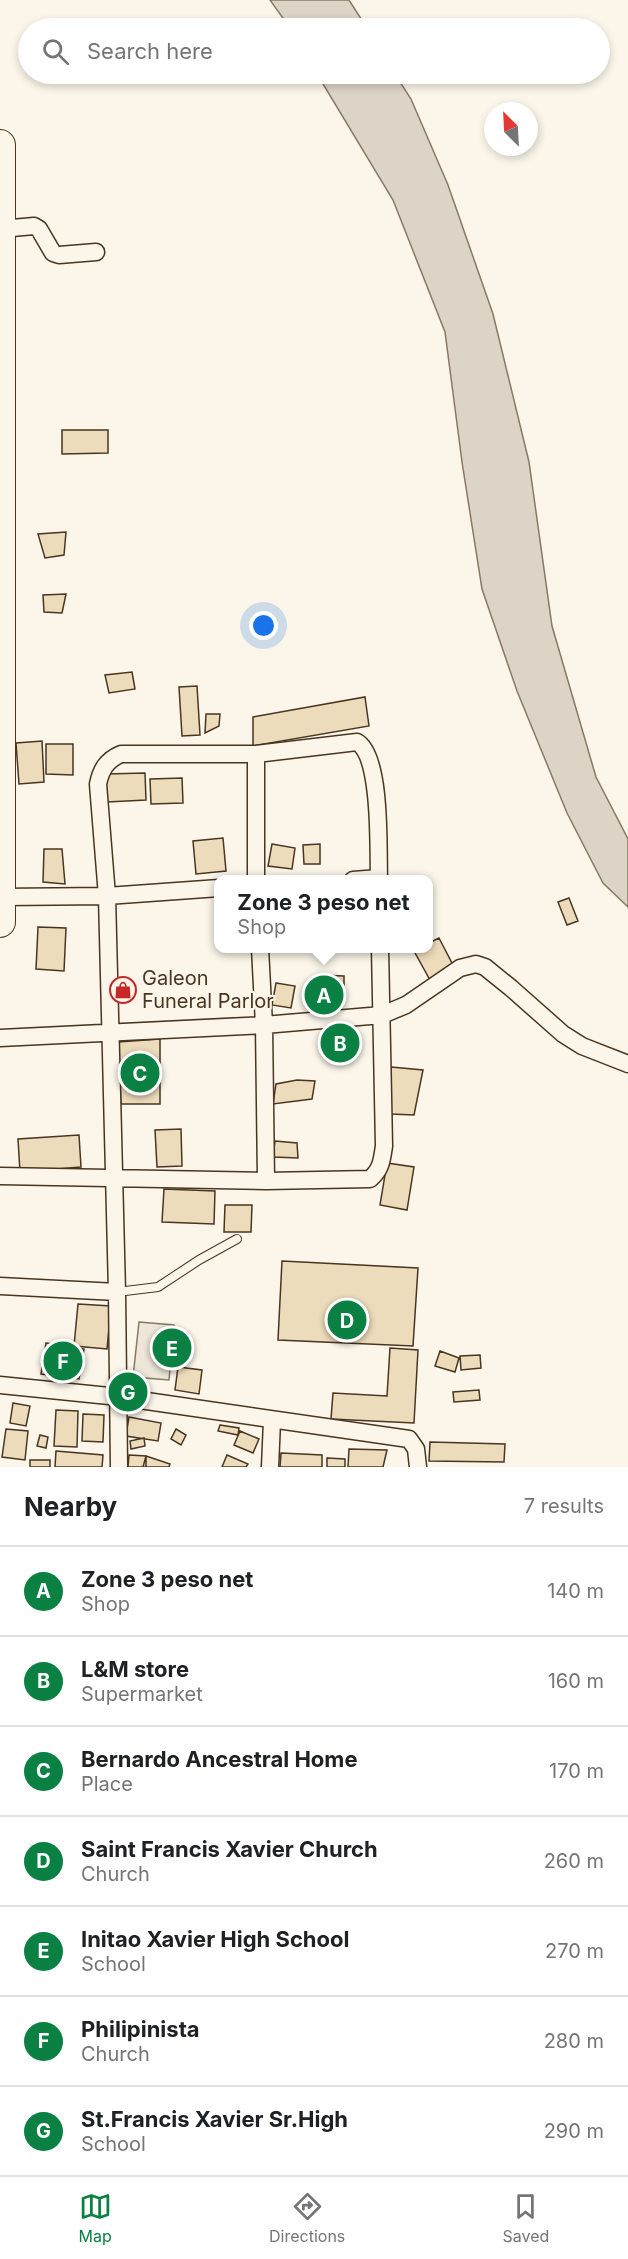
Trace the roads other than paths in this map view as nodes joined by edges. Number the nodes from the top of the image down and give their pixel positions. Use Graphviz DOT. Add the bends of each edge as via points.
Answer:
graph roads {
  1 [pos="0,145"];
  2 [pos="1,229"];
  3 [pos="96,252"];
  4 [pos="256,754"];
  5 [pos="256,875"];
  6 [pos="379,875"];
  7 [pos="214,888"];
  8 [pos="107,896"];
  9 [pos="1,897"];
  10 [pos="0,922"];
  11 [pos="260,953"];
  12 [pos="380,953"];
  13 [pos="382,1015"];
  14 [pos="264,1025"];
  15 [pos="111,1031"];
  16 [pos="0,1038"];
  17 [pos="628,1064"];
  18 [pos="0,1176"];
  19 [pos="115,1179"];
  20 [pos="266,1181"];
  21 [pos="237,1239"];
  22 [pos="0,1286"];
  23 [pos="117,1292"];
  24 [pos="0,1385"];
  25 [pos="119,1397"];
  26 [pos="272,1421"];
  27 [pos="119,1467"];
  28 [pos="270,1467"];
  29 [pos="418,1467"];
  1 -- 2 [label="highway"];
  2 -- 3 [label="street" via="34,226 53,253 59,255"];
  2 -- 9 [label="highway"];
  4 -- 5 [label="street"];
  4 -- 6 [label="street" via="357,742 364,746 375,774"];
  4 -- 8 [label="street" via="121,754 111,759 101,771 98,784"];
  7 -- 8 [label="street"];
  8 -- 9 [label="street"];
  8 -- 15 [label="street"];
  9 -- 10 [label="highway"];
  11 -- 14 [label="street"];
  12 -- 13 [label="street"];
  13 -- 14 [label="street"];
  13 -- 17 [label="street" via="406,1005 460,968 476,964 485,967 563,1034"];
  13 -- 20 [label="street" via="384,1146 378,1172 370,1179"];
  14 -- 15 [label="street"];
  14 -- 20 [label="street"];
  15 -- 16 [label="street"];
  15 -- 19 [label="street"];
  18 -- 19 [label="street"];
  19 -- 20 [label="street"];
  19 -- 23 [label="street"];
  21 -- 23 [label="lane" via="158,1287"];
  22 -- 23 [label="street"];
  23 -- 25 [label="street"];
  24 -- 25 [label="street"];
  25 -- 26 [label="street"];
  25 -- 27 [label="street"];
  26 -- 28 [label="street"];
  26 -- 29 [label="street" via="409,1439 416,1449"];
}
